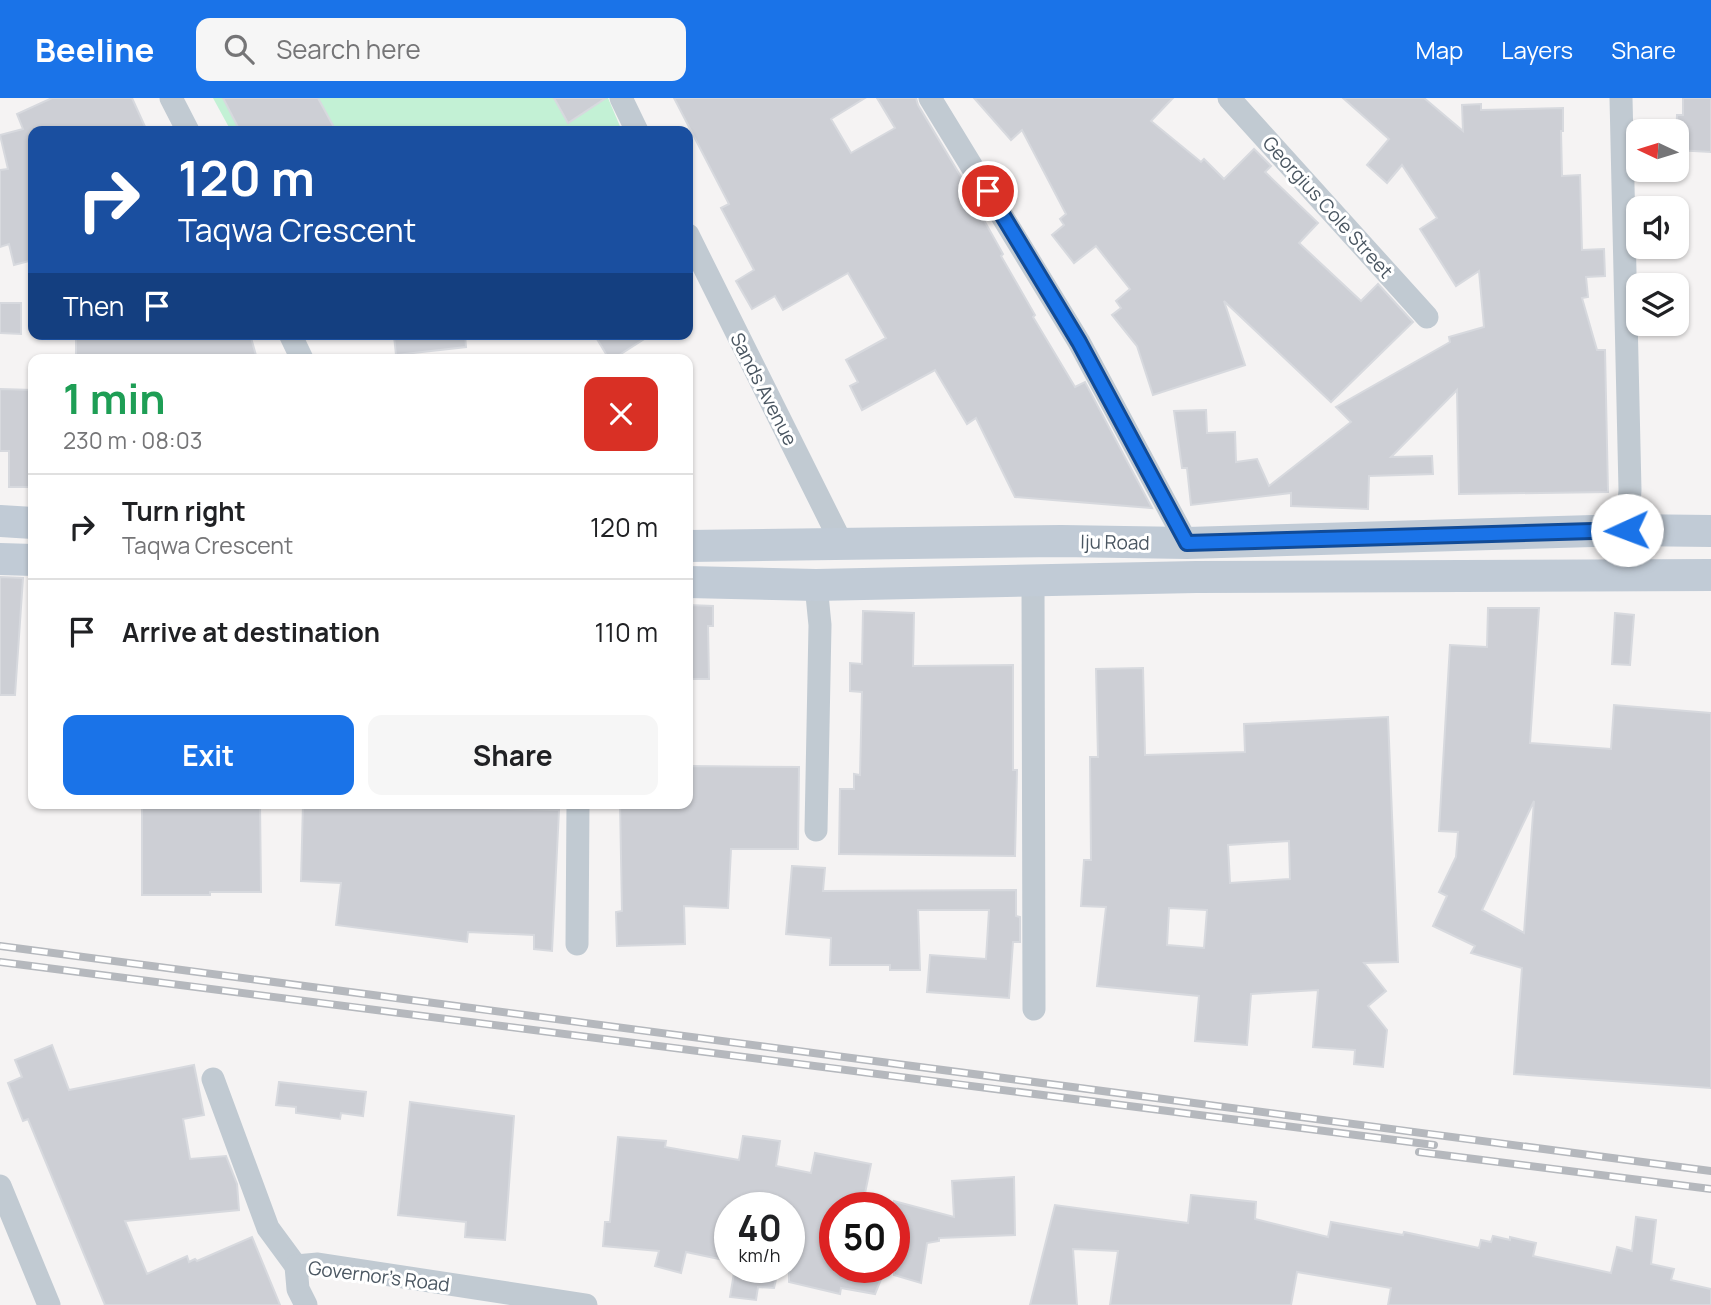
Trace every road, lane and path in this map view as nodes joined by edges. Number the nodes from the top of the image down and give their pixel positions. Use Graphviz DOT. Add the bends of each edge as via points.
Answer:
graph roads {
  1 [pos="172,98"];
  2 [pos="621,98"];
  3 [pos="930,98"];
  4 [pos="1229,98"];
  5 [pos="1621,98"];
  6 [pos="186,126"];
  7 [pos="635,126"];
  8 [pos="693,245"];
  9 [pos="1427,317"];
  10 [pos="0,521"];
  11 [pos="28,523"];
  12 [pos="1627,530"];
  13 [pos="1711,531"];
  14 [pos="841,542"];
  15 [pos="1187,543"];
  16 [pos="693,545"];
  17 [pos="0,559"];
  18 [pos="28,560"];
  19 [pos="1711,575"];
  20 [pos="1033,581"];
  21 [pos="693,582"];
  22 [pos="816,585"];
  23 [pos="578,809"];
  24 [pos="816,830"];
  25 [pos="577,944"];
  26 [pos="1034,1009"];
  27 [pos="212,1079"];
  28 [pos="0,1186"];
  29 [pos="296,1266"];
  30 [pos="49,1305"];
  31 [pos="306,1305"];
  32 [pos="586,1305"];
  1 -- 6 [label="street"];
  2 -- 7 [label="street"];
  3 -- 15 [label="street" via="1079,342"];
  4 -- 9 [label="street, Georgius Cole Street"];
  5 -- 12 [label="street" via="1630,490"];
  8 -- 14 [label="street, Sands Avenue"];
  10 -- 11 [label="main road"];
  12 -- 13 [label="main road, Iju Road"];
  12 -- 15 [label="main road, Iju Road"];
  14 -- 15 [label="main road, Iju Road"];
  14 -- 16 [label="main road, Iju Road"];
  17 -- 18 [label="main road"];
  19 -- 20 [label="main road, Iju Road"];
  20 -- 22 [label="main road, Iju Road"];
  20 -- 26 [label="street"];
  21 -- 22 [label="main road, Iju Road"];
  22 -- 24 [label="street" via="820,625"];
  23 -- 25 [label="street"];
  27 -- 29 [label="street" via="268,1228"];
  28 -- 30 [label="street"];
  29 -- 31 [label="street" via="298,1289"];
  29 -- 32 [label="street, Governor's Road" via="317,1264"];
}
